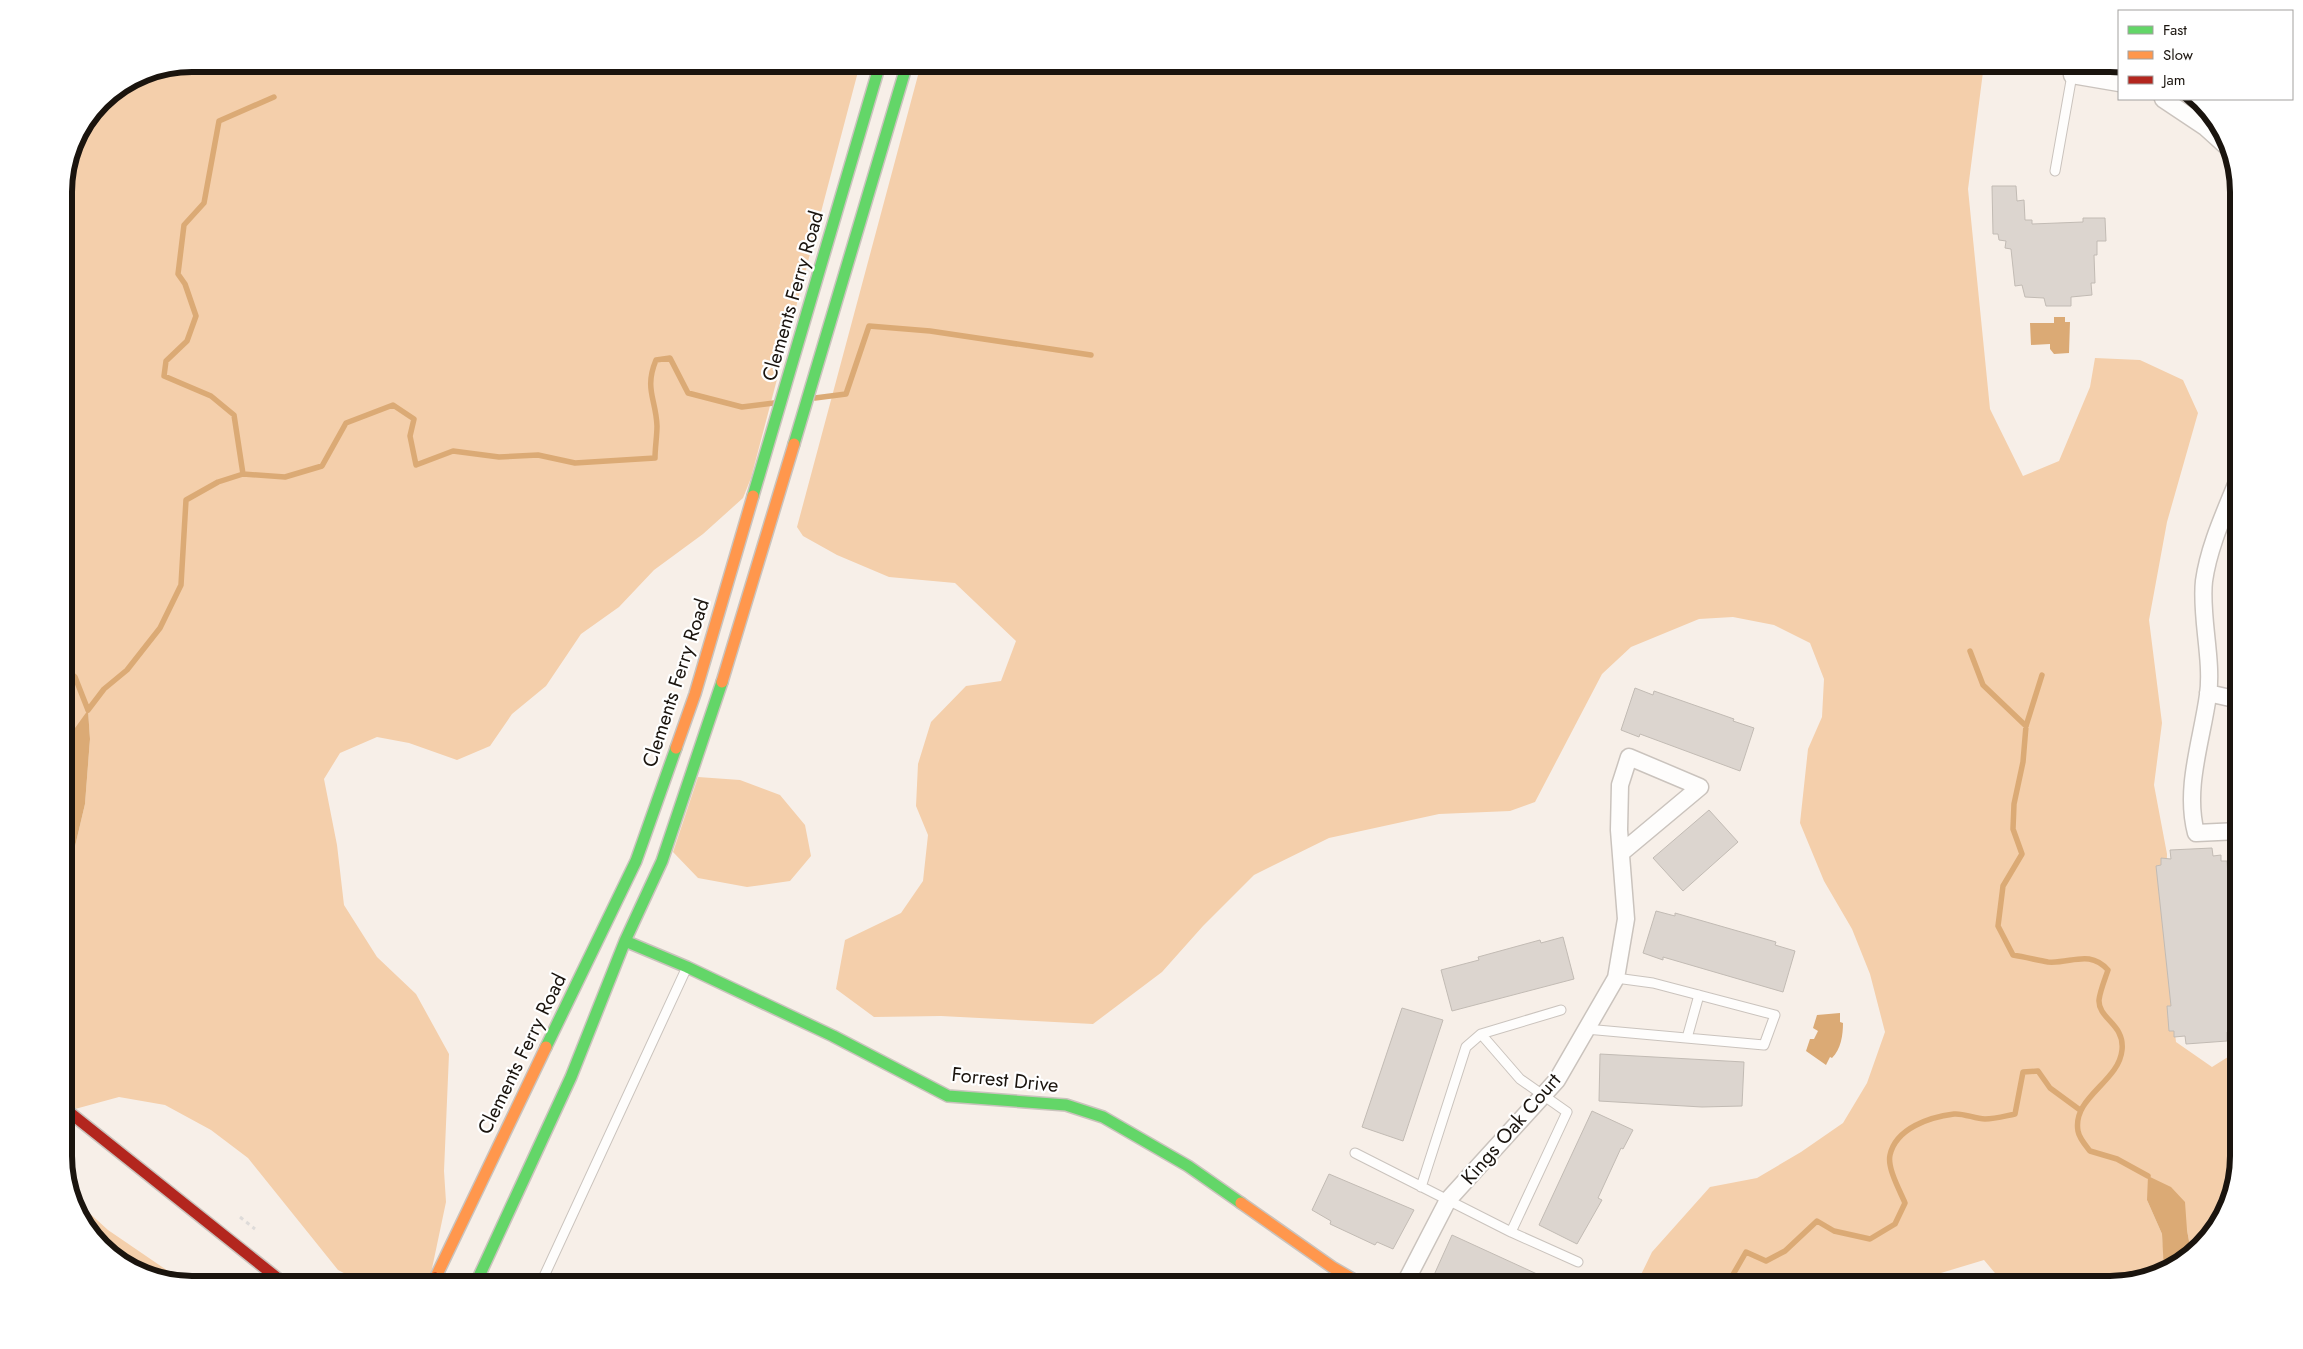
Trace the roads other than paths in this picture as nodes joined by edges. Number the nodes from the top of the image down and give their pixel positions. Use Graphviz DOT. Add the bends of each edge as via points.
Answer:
graph roads {
  1 [pos="2072,72"];
  2 [pos="2082,72"];
  3 [pos="878,73"];
  4 [pos="904,73"];
  5 [pos="2118,83"];
  6 [pos="2164,100"];
  7 [pos="2217,138"];
  8 [pos="2055,172"];
  9 [pos="2230,500"];
  10 [pos="2208,693"];
  11 [pos="2230,698"];
  12 [pos="2230,831"];
  13 [pos="1621,853"];
  14 [pos="626,941"];
  15 [pos="687,967"];
  16 [pos="1616,978"];
  17 [pos="1699,995"];
  18 [pos="1561,1010"];
  19 [pos="1586,1029"];
  20 [pos="1481,1034"];
  21 [pos="1687,1038"];
  22 [pos="1543,1095"];
  23 [pos="73,1115"];
  24 [pos="1355,1153"];
  25 [pos="1421,1186"];
  26 [pos="1448,1200"];
  27 [pos="1512,1232"];
  28 [pos="1578,1262"];
  29 [pos="275,1276"];
  30 [pos="437,1276"];
  31 [pos="478,1276"];
  32 [pos="544,1276"];
  33 [pos="1348,1276"];
  34 [pos="1409,1276"];
  1 -- 8 [label="lane"];
  2 -- 5 [label="street"];
  3 -- 30 [label="main road, Clements Ferry Road" via="695,694 636,861"];
  4 -- 14 [label="main road" via="747,603 695,766 662,861"];
  6 -- 7 [label="street"];
  9 -- 10 [label="street" via="2204,582"];
  10 -- 11 [label="street"];
  10 -- 12 [label="street" via="2199,740 2192,815 2196,833"];
  13 -- 13 [label="street, Kings Oak Court" via="1620,785 1629,757 1700,787"];
  13 -- 16 [label="street, Kings Oak Court" via="1626,919"];
  14 -- 15 [label="main road, Forrest Drive"];
  14 -- 31 [label="main road" via="571,1077"];
  15 -- 32 [label="lane"];
  15 -- 33 [label="main road, Forrest Drive" via="833,1036 948,1096 1066,1105 1103,1117 1188,1166"];
  16 -- 17 [label="lane" via="1653,983"];
  16 -- 19 [label="street, Kings Oak Court"];
  17 -- 21 [label="lane"];
  17 -- 21 [label="lane" via="1775,1015 1764,1045"];
  18 -- 20 [label="lane"];
  19 -- 21 [label="lane"];
  19 -- 22 [label="street, Kings Oak Court" via="1557,1080"];
  20 -- 22 [label="lane" via="1520,1079"];
  20 -- 25 [label="lane" via="1466,1047"];
  22 -- 26 [label="street, Kings Oak Court"];
  22 -- 27 [label="lane" via="1567,1112"];
  23 -- 29 [label="main road"];
  24 -- 25 [label="lane"];
  25 -- 26 [label="lane"];
  26 -- 27 [label="lane"];
  26 -- 34 [label="street, Kings Oak Court"];
  27 -- 28 [label="lane"];
}
